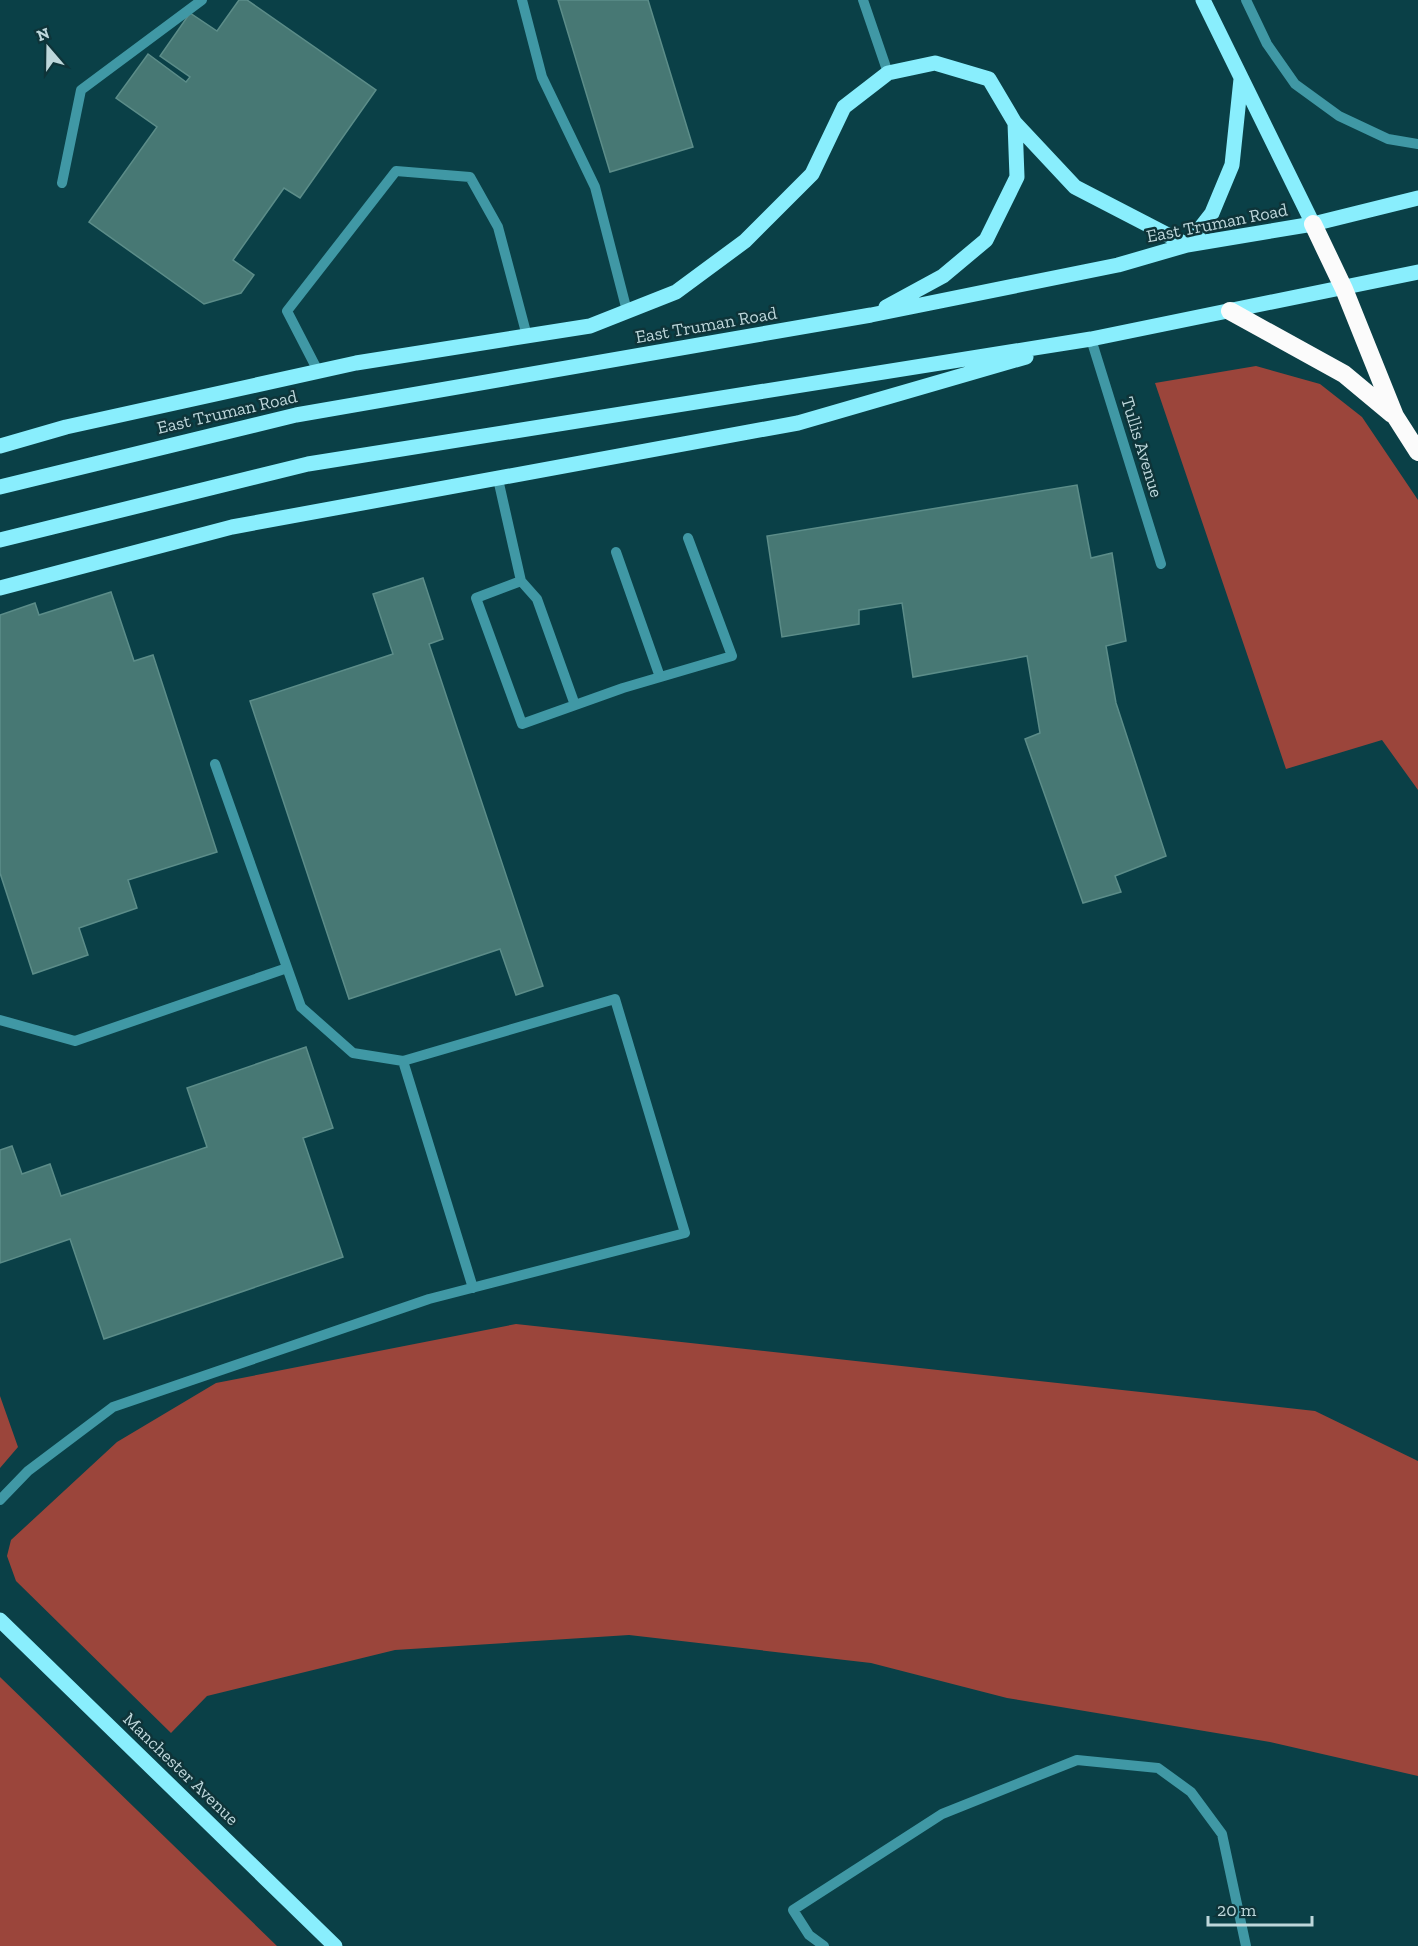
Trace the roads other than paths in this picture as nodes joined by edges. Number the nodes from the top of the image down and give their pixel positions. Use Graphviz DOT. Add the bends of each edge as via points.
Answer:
graph roads {
  1 [pos="202,0"];
  2 [pos="522,0"];
  3 [pos="863,0"];
  4 [pos="1203,0"];
  5 [pos="1246,0"];
  6 [pos="888,73"];
  7 [pos="1241,79"];
  8 [pos="1016,123"];
  9 [pos="1418,144"];
  10 [pos="62,183"];
  11 [pos="1418,198"];
  12 [pos="1313,224"];
  13 [pos="1187,245"];
  14 [pos="1418,272"];
  15 [pos="1344,289"];
  16 [pos="1230,310"];
  17 [pos="627,311"];
  18 [pos="871,315"];
  19 [pos="527,336"];
  20 [pos="1091,339"];
  21 [pos="318,371"];
  22 [pos="1395,416"];
  23 [pos="0,446"];
  24 [pos="1418,452"];
  25 [pos="498,479"];
  26 [pos="0,487"];
  27 [pos="688,538"];
  28 [pos="0,540"];
  29 [pos="616,552"];
  30 [pos="1161,564"];
  31 [pos="521,581"];
  32 [pos="0,588"];
  33 [pos="660,677"];
  34 [pos="575,705"];
  35 [pos="215,764"];
  36 [pos="287,968"];
  37 [pos="0,1020"];
  38 [pos="403,1061"];
  39 [pos="473,1288"];
  40 [pos="0,1500"];
  41 [pos="0,1620"];
  42 [pos="335,1946"];
  43 [pos="824,1946"];
  44 [pos="1246,1946"];
  1 -- 10 [label="street" via="81,90"];
  2 -- 17 [label="street" via="543,76 595,187"];
  3 -- 6 [label="street"];
  4 -- 7 [label="main road"];
  5 -- 9 [label="street" via="1267,44 1295,84 1339,116 1388,139"];
  6 -- 8 [label="main road" via="935,63 989,79"];
  6 -- 17 [label="main road" via="844,106 812,174 745,241 676,292"];
  7 -- 12 [label="main road"];
  7 -- 13 [label="main road" via="1232,165 1212,213"];
  8 -- 13 [label="main road" via="1075,187"];
  8 -- 18 [label="main road" via="1017,177 986,240 943,276"];
  11 -- 12 [label="main road, East Truman Road"];
  12 -- 13 [label="main road, East Truman Road"];
  12 -- 15 [label="highway"];
  13 -- 18 [label="main road, East Truman Road" via="1118,265"];
  14 -- 15 [label="main road"];
  15 -- 16 [label="main road"];
  15 -- 22 [label="highway"];
  16 -- 20 [label="main road"];
  16 -- 22 [label="highway" via="1344,374"];
  17 -- 19 [label="main road" via="590,326"];
  18 -- 26 [label="main road, East Truman Road" via="296,415"];
  19 -- 21 [label="main road"];
  19 -- 21 [label="street" via="498,227 470,177 396,171 287,312"];
  20 -- 25 [label="main road" via="798,423"];
  20 -- 28 [label="main road" via="308,464"];
  20 -- 30 [label="street, Tullis Avenue"];
  21 -- 23 [label="main road"];
  22 -- 24 [label="highway"];
  25 -- 31 [label="street"];
  25 -- 32 [label="main road" via="232,527"];
  27 -- 33 [label="street" via="732,656"];
  29 -- 33 [label="street"];
  31 -- 34 [label="street" via="537,599"];
  31 -- 34 [label="street" via="476,598 522,724"];
  33 -- 34 [label="street"];
  35 -- 36 [label="street"];
  36 -- 37 [label="street" via="75,1041"];
  36 -- 38 [label="street" via="301,1007 353,1053"];
  38 -- 39 [label="street"];
  38 -- 39 [label="street" via="615,999 686,1233"];
  39 -- 40 [label="street" via="429,1299 113,1407 28,1471"];
  41 -- 42 [label="main road, Manchester Avenue"];
  43 -- 44 [label="street" via="809,1935 793,1910 942,1814 1077,1760 1158,1768 1191,1792 1222,1834"];
}
